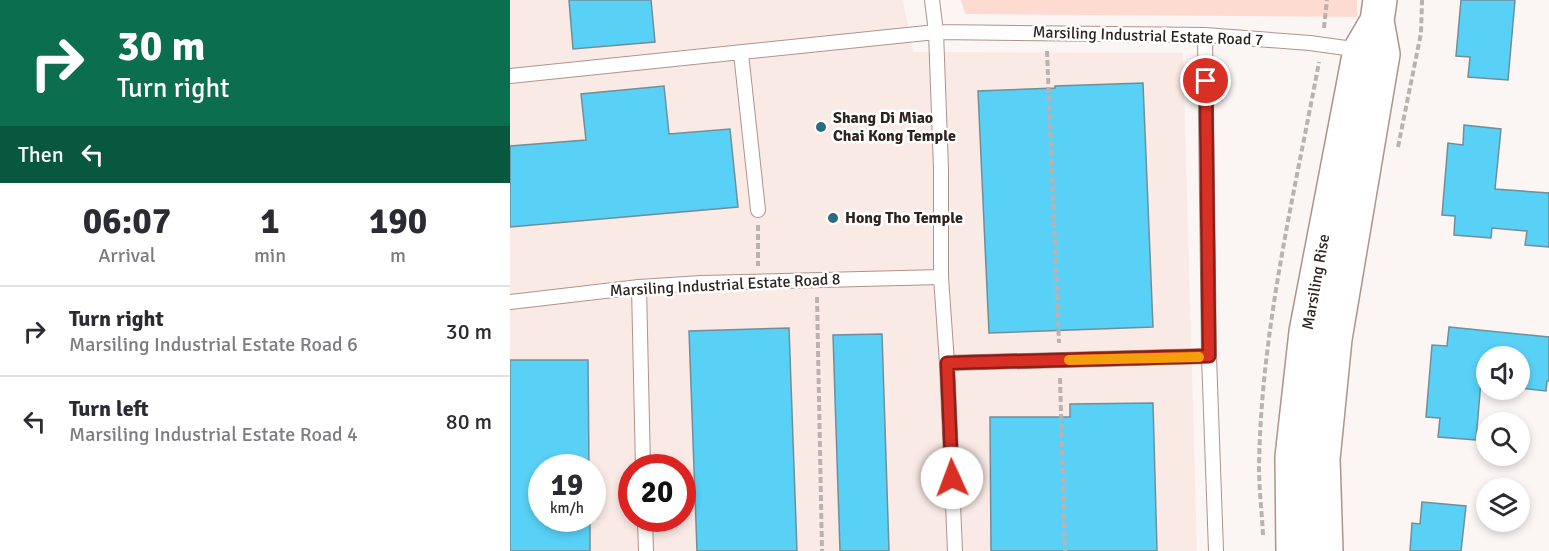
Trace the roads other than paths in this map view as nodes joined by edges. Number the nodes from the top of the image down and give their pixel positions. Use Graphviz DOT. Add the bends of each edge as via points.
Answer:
graph roads {
  1 [pos="932,0"];
  2 [pos="1379,10"];
  3 [pos="936,32"];
  4 [pos="1205,35"];
  5 [pos="1371,52"];
  6 [pos="741,53"];
  7 [pos="510,76"];
  8 [pos="758,210"];
  9 [pos="941,277"];
  10 [pos="639,287"];
  11 [pos="510,302"];
  12 [pos="1209,356"];
  13 [pos="947,363"];
  14 [pos="643,454"];
  15 [pos="645,532"];
  16 [pos="1278,545"];
  17 [pos="646,551"];
  18 [pos="955,551"];
  19 [pos="1216,551"];
  20 [pos="1326,551"];
  1 -- 3 [label="lane"];
  2 -- 5 [label="street, Marsiling Rise"];
  3 -- 4 [label="lane, Marsiling Industrial Estate Road 7"];
  3 -- 6 [label="lane, Marsiling Industrial Estate Road 7"];
  3 -- 9 [label="lane"];
  4 -- 5 [label="lane, Marsiling Industrial Estate Road 7"];
  4 -- 12 [label="lane"];
  5 -- 16 [label="street, Marsiling Rise" via="1306,332"];
  5 -- 20 [label="street, Marsiling Rise" via="1323,459"];
  6 -- 7 [label="lane, Marsiling Industrial Estate Road 7"];
  6 -- 8 [label="lane"];
  9 -- 10 [label="lane, Marsiling Industrial Estate Road 8"];
  9 -- 13 [label="lane"];
  10 -- 11 [label="lane, Marsiling Industrial Estate Road 8"];
  10 -- 14 [label="lane"];
  12 -- 13 [label="lane"];
  12 -- 19 [label="lane"];
  13 -- 18 [label="lane"];
  15 -- 17 [label="lane"];
}
